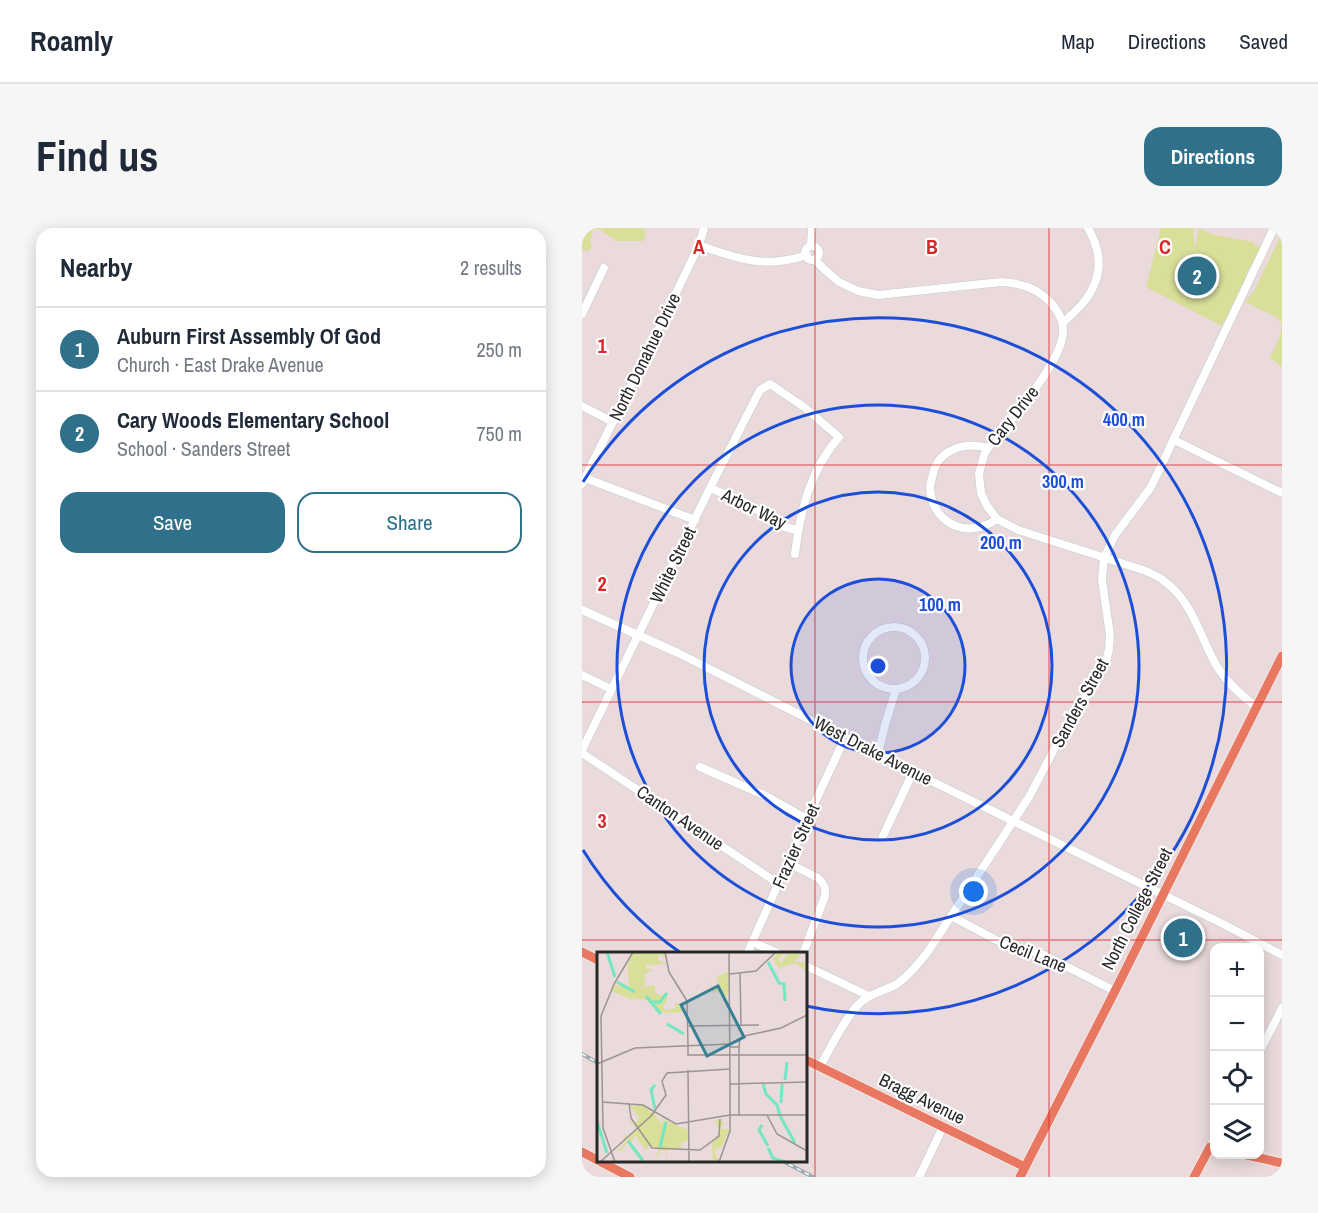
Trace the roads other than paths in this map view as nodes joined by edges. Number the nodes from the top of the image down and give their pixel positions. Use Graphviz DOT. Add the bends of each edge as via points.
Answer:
graph roads {
  1 [pos="705,228"];
  2 [pos="812,228"];
  3 [pos="1089,228"];
  4 [pos="1274,228"];
  5 [pos="699,245"];
  6 [pos="811,245"];
  7 [pos="807,255"];
  8 [pos="815,260"];
  9 [pos="604,268"];
  10 [pos="582,314"];
  11 [pos="1063,323"];
  12 [pos="582,406"];
  13 [pos="613,422"];
  14 [pos="1174,440"];
  15 [pos="988,448"];
  16 [pos="583,481"];
  17 [pos="710,488"];
  18 [pos="1282,493"];
  19 [pos="997,519"];
  20 [pos="695,520"];
  21 [pos="797,530"];
  22 [pos="795,554"];
  23 [pos="1104,558"];
  24 [pos="582,610"];
  25 [pos="638,636"];
  26 [pos="1282,656"];
  27 [pos="582,675"];
  28 [pos="611,689"];
  29 [pos="896,689"];
  30 [pos="1256,707"];
  31 [pos="845,738"];
  32 [pos="582,751"];
  33 [pos="878,754"];
  34 [pos="700,766"];
  35 [pos="912,772"];
  36 [pos="807,819"];
  37 [pos="1014,821"];
  38 [pos="883,836"];
  39 [pos="788,863"];
  40 [pos="778,884"];
  41 [pos="1163,895"];
  42 [pos="951,916"];
  43 [pos="753,942"];
  44 [pos="582,952"];
  45 [pos="748,952"];
  46 [pos="775,952"];
  47 [pos="804,952"];
  48 [pos="1282,955"];
  49 [pos="597,960"];
  50 [pos="807,966"];
  51 [pos="1115,991"];
  52 [pos="869,996"];
  53 [pos="1282,1008"];
  54 [pos="1264,1043"];
  55 [pos="807,1060"];
  56 [pos="820,1066"];
  57 [pos="942,1127"];
  58 [pos="1210,1149"];
  59 [pos="582,1152"];
  60 [pos="1262,1159"];
  61 [pos="597,1160"];
  62 [pos="601,1162"];
  63 [pos="1282,1163"];
  64 [pos="1025,1167"];
  65 [pos="630,1177"];
  66 [pos="919,1177"];
  67 [pos="1020,1177"];
  68 [pos="1194,1177"];
  1 -- 5 [label="street, North Donahue Drive"];
  2 -- 6 [label="street"];
  3 -- 11 [label="street" via="1098,247 1099,267 1094,286"];
  4 -- 14 [label="street, Sanders Street"];
  5 -- 7 [label="street" via="762,263"];
  5 -- 13 [label="street, North Donahue Drive"];
  6 -- 7 [label="street" via="806,248"];
  6 -- 8 [label="street" via="819,254"];
  7 -- 8 [label="street"];
  8 -- 11 [label="street" via="839,282 878,295 1001,282 1022,284 1041,294"];
  9 -- 10 [label="street"];
  11 -- 15 [label="street, Cary Drive" via="1061,345 1053,363"];
  12 -- 13 [label="street"];
  13 -- 16 [label="street, North Donahue Drive"];
  14 -- 18 [label="street"];
  14 -- 23 [label="street, Sanders Street" via="1151,487 1115,535"];
  15 -- 19 [label="street, Cary Drive" via="979,474 981,494"];
  15 -- 19 [label="street" via="970,445 948,451 934,467 930,487 935,507 949,522 968,529 988,526"];
  16 -- 20 [label="street"];
  17 -- 20 [label="street, White Street"];
  17 -- 21 [label="street, Arbor Way"];
  17 -- 21 [label="street, White Street" via="760,390 770,384 839,437 811,484"];
  19 -- 23 [label="street" via="1018,530"];
  20 -- 25 [label="street, White Street"];
  21 -- 22 [label="street"];
  23 -- 30 [label="street" via="1162,579 1178,592 1227,681"];
  23 -- 37 [label="street, Sanders Street" via="1102,580 1110,635 1106,662"];
  24 -- 25 [label="street, West Drake Avenue"];
  25 -- 28 [label="street, White Street"];
  25 -- 31 [label="street, West Drake Avenue"];
  26 -- 30 [label="main road, North College Street"];
  27 -- 28 [label="street"];
  28 -- 32 [label="street, White Street"];
  29 -- 29 [label="street" via="906,687 921,674 925,655 917,637 889,627 871,637 865,646 864,667 876,684"];
  29 -- 33 [label="street"];
  30 -- 41 [label="main road, North College Street"];
  31 -- 33 [label="street, West Drake Avenue"];
  31 -- 36 [label="street, Frazier Street"];
  32 -- 40 [label="street, Canton Avenue"];
  33 -- 35 [label="street, West Drake Avenue"];
  34 -- 36 [label="street"];
  35 -- 37 [label="street, West Drake Avenue"];
  35 -- 38 [label="street"];
  36 -- 39 [label="street, Frazier Street"];
  37 -- 41 [label="street, West Drake Avenue"];
  37 -- 42 [label="street, Sanders Street"];
  39 -- 40 [label="street, Frazier Street"];
  39 -- 47 [label="street" via="818,878 826,891"];
  40 -- 43 [label="street, Frazier Street"];
  41 -- 48 [label="street, West Drake Avenue"];
  41 -- 51 [label="main road, North College Street"];
  42 -- 51 [label="street, Cecil Lane" via="1000,942 1044,955"];
  42 -- 52 [label="street, Sanders Street" via="908,975"];
  43 -- 45 [label="street, Frazier Street"];
  43 -- 46 [label="street"];
  44 -- 49 [label="main road"];
  50 -- 52 [label="street"];
  51 -- 64 [label="main road, North College Street"];
  52 -- 56 [label="street, Sanders Street" via="852,1011"];
  53 -- 54 [label="street"];
  55 -- 56 [label="main road, Bragg Avenue"];
  56 -- 57 [label="main road, Bragg Avenue"];
  57 -- 64 [label="main road, Bragg Avenue"];
  57 -- 66 [label="street"];
  58 -- 68 [label="main road"];
  59 -- 61 [label="main road"];
  60 -- 63 [label="main road"];
  62 -- 65 [label="main road"];
  64 -- 67 [label="main road, North College Street"];
}
